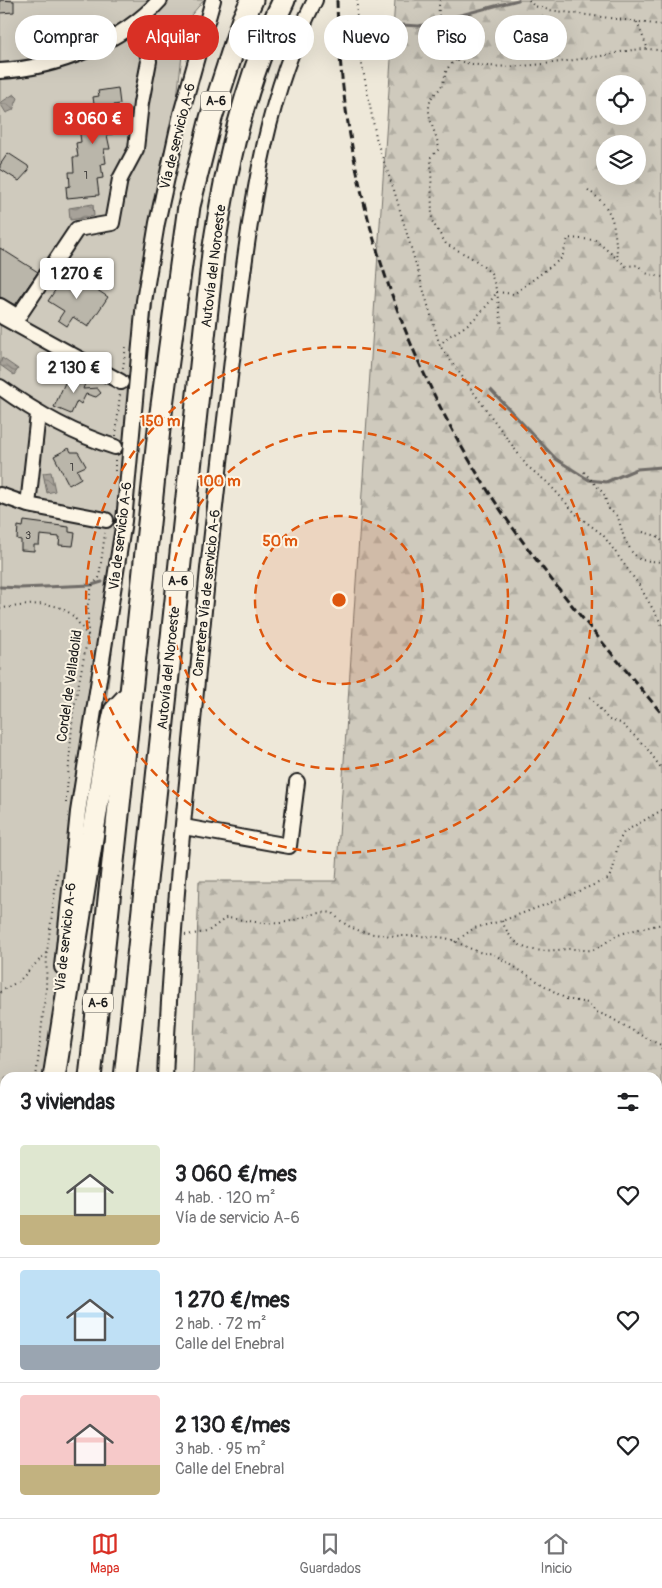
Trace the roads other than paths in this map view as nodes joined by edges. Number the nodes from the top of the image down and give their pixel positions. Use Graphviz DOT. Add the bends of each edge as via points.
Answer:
graph roads {
  1 [pos="160,0"];
  2 [pos="213,0"];
  3 [pos="252,0"];
  4 [pos="284,0"];
  5 [pos="315,0"];
  6 [pos="144,15"];
  7 [pos="127,28"];
  8 [pos="149,60"];
  9 [pos="0,71"];
  10 [pos="0,306"];
  11 [pos="0,316"];
  12 [pos="121,382"];
  13 [pos="0,387"];
  14 [pos="38,414"];
  15 [pos="115,447"];
  16 [pos="0,495"];
  17 [pos="28,505"];
  18 [pos="106,520"];
  19 [pos="131,695"];
  20 [pos="297,782"];
  21 [pos="184,827"];
  22 [pos="53,1072"];
  23 [pos="53,1072"];
  24 [pos="91,1072"];
  25 [pos="125,1072"];
  26 [pos="166,1072"];
  1 -- 6 [label="street"];
  2 -- 22 [label="street, Vía de servicio A-6" via="179,123 144,301 124,521 78,812"];
  3 -- 19 [label="highway, A-6" via="210,118 189,206 160,420"];
  4 -- 25 [label="highway, Autovía del Noroeste / A-6" via="268,32 236,131 220,202"];
  5 -- 21 [label="street, Carretera Vía de servicio A-6" via="287,61 267,124 254,189 218,472"];
  7 -- 9 [label="street" via="78,53"];
  8 -- 10 [label="street" via="136,149 120,179 112,223 77,229 18,317"];
  11 -- 12 [label="street"];
  13 -- 14 [label="street"];
  14 -- 15 [label="street" via="90,440"];
  14 -- 17 [label="street"];
  16 -- 17 [label="street"];
  17 -- 18 [label="street"];
  19 -- 23 [label="highway" via="115,711 105,756"];
  19 -- 24 [label="highway, A-6"];
  20 -- 21 [label="street" via="289,846"];
  21 -- 26 [label="street, Carretera Vía de servicio A-6" via="173,933"];
}
